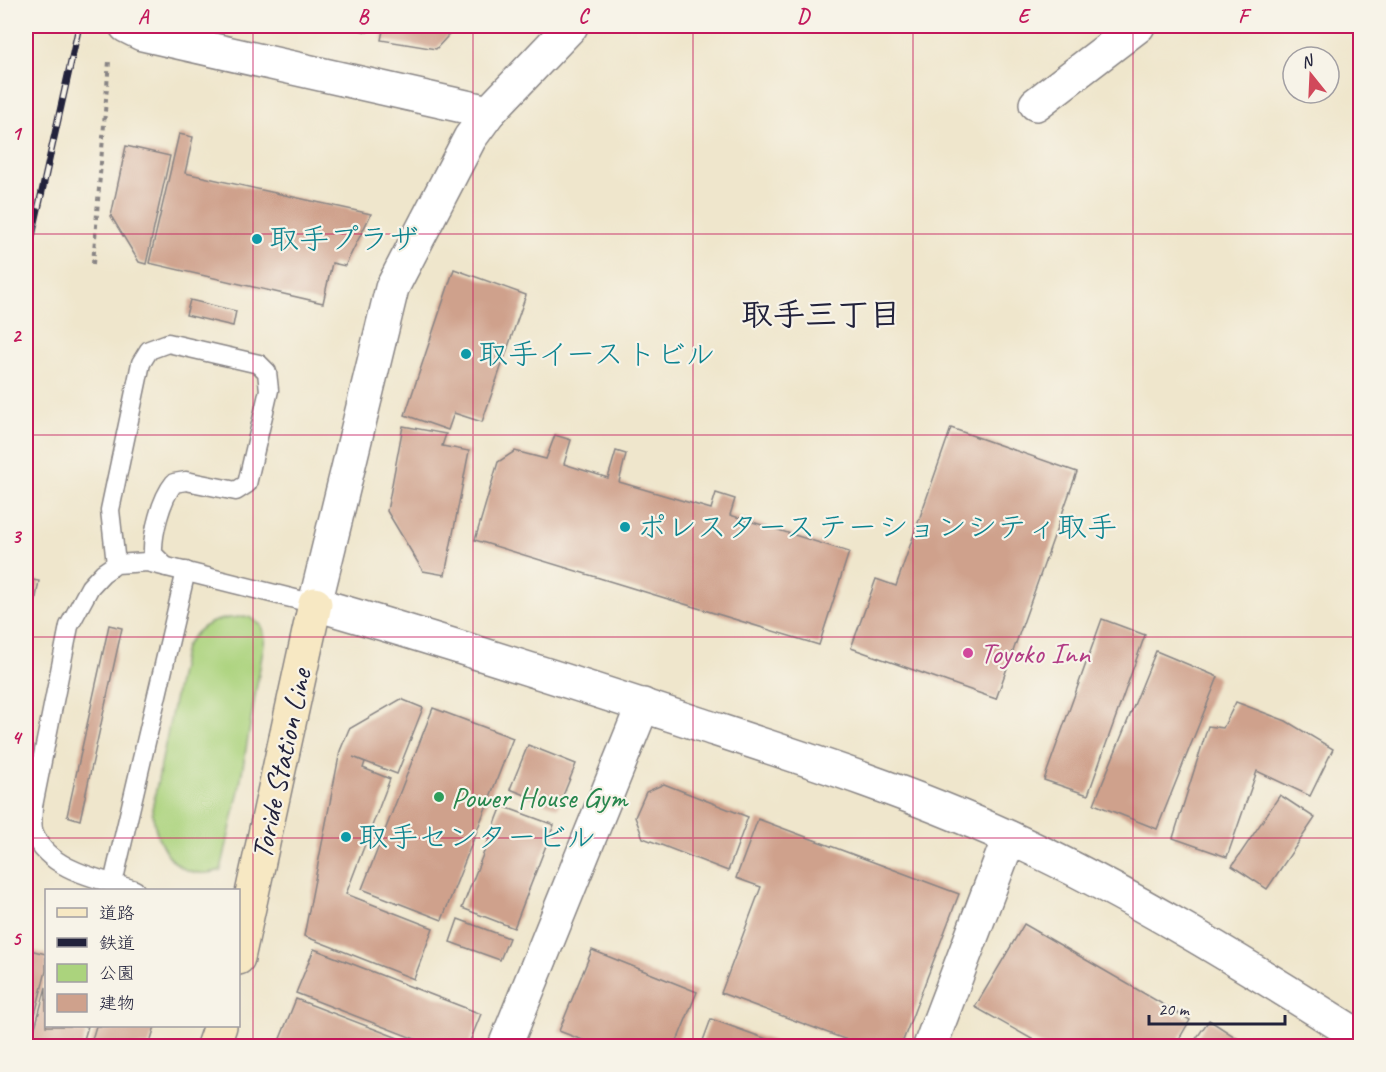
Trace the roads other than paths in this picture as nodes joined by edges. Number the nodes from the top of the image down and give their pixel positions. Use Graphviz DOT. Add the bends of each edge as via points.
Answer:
graph roads {
  1 [pos="126,26"];
  2 [pos="571,26"];
  3 [pos="1138,26"];
  4 [pos="1036,105"];
  5 [pos="489,112"];
  6 [pos="116,564"];
  7 [pos="166,567"];
  8 [pos="186,571"];
  9 [pos="315,604"];
  10 [pos="643,705"];
  11 [pos="1009,838"];
  12 [pos="113,883"];
  13 [pos="130,889"];
  14 [pos="242,926"];
  15 [pos="240,942"];
  16 [pos="220,1027"];
  17 [pos="1360,1037"];
  18 [pos="213,1047"];
  19 [pos="505,1047"];
  20 [pos="930,1047"];
  1 -- 5 [label="street" via="142,34"];
  2 -- 5 [label="street"];
  3 -- 4 [label="street"];
  5 -- 9 [label="street" via="470,138 392,288"];
  6 -- 7 [label="lane" via="147,562"];
  6 -- 7 [label="lane" via="110,510 141,363 149,350 168,343 259,364 270,380 247,484 236,491 186,481 174,483 168,491 152,544 153,554"];
  6 -- 12 [label="lane" via="90,587 69,626 33,806 33,833 47,855 78,872"];
  7 -- 8 [label="lane"];
  8 -- 9 [label="lane"];
  8 -- 12 [label="lane"];
  9 -- 10 [label="street"];
  9 -- 14 [label="main road, Toride Station Line"];
  10 -- 11 [label="street" via="865,778"];
  10 -- 19 [label="street"];
  11 -- 17 [label="street" via="1199,936"];
  11 -- 20 [label="street"];
  12 -- 13 [label="lane"];
  14 -- 15 [label="main road, Toride Station Line"];
  16 -- 18 [label="main road"];
}
